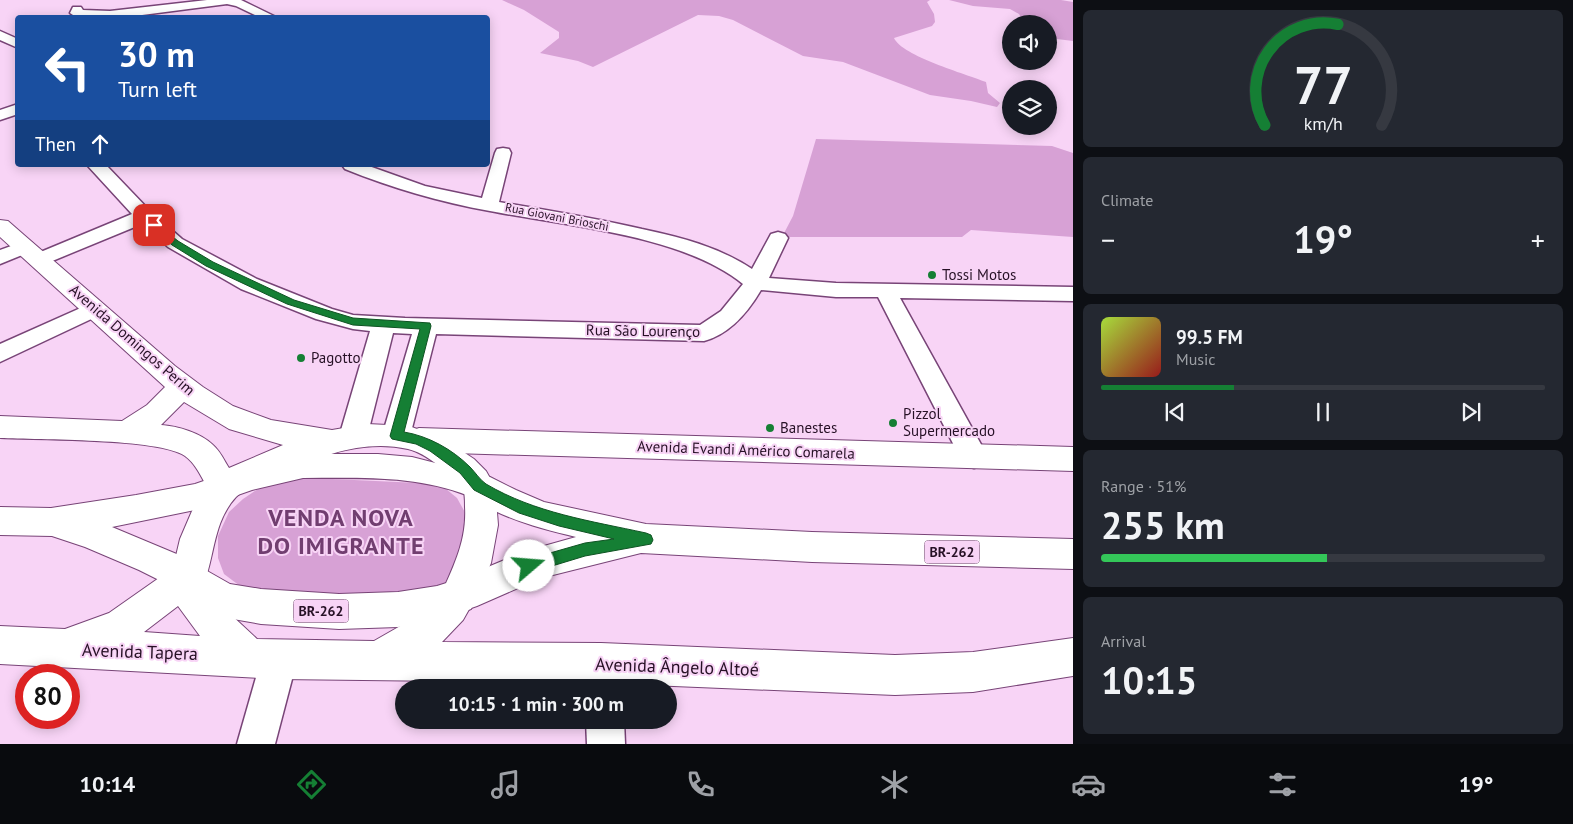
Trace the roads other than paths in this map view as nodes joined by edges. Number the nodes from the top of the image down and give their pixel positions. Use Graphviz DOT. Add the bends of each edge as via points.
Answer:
graph roads {
  1 [pos="77,9"];
  2 [pos="81,15"];
  3 [pos="81,15"];
  4 [pos="110,15"];
  5 [pos="110,15"];
  6 [pos="266,15"];
  7 [pos="0,35"];
  8 [pos="15,42"];
  9 [pos="15,109"];
  10 [pos="0,115"];
  11 [pos="503,153"];
  12 [pos="98,167"];
  13 [pos="356,167"];
  14 [pos="490,205"];
  15 [pos="144,216"];
  16 [pos="0,226"];
  17 [pos="778,238"];
  18 [pos="31,253"];
  19 [pos="0,258"];
  20 [pos="756,283"];
  21 [pos="885,290"];
  22 [pos="1070,298"];
  23 [pos="94,309"];
  24 [pos="384,324"];
  25 [pos="426,326"];
  26 [pos="0,354"];
  27 [pos="180,386"];
  28 [pos="0,427"];
  29 [pos="127,432"];
  30 [pos="344,438"];
  31 [pos="408,438"];
  32 [pos="974,457"];
  33 [pos="1073,459"];
  34 [pos="231,480"];
  35 [pos="479,486"];
  36 [pos="0,520"];
  37 [pos="51,522"];
  38 [pos="646,540"];
  39 [pos="1073,554"];
  40 [pos="189,577"];
  41 [pos="458,597"];
  42 [pos="0,645"];
  43 [pos="59,649"];
  44 [pos="1073,657"];
  45 [pos="264,659"];
  46 [pos="371,662"];
  47 [pos="602,676"];
  48 [pos="605,729"];
  49 [pos="256,744"];
  50 [pos="606,744"];
  1 -- 2 [label="street" via="76,13"];
  3 -- 4 [label="street"];
  5 -- 6 [label="street" via="227,0"];
  7 -- 8 [label="street"];
  9 -- 10 [label="street"];
  11 -- 14 [label="street"];
  12 -- 15 [label="street, Rua São Lourenço"];
  13 -- 14 [label="street, Rua Giovani Brioschi" via="429,192"];
  14 -- 20 [label="street, Rua Giovani Brioschi" via="599,224 692,248 731,264"];
  15 -- 18 [label="street"];
  15 -- 24 [label="street, Rua São Lourenço" via="175,243 249,284 324,314 353,322"];
  16 -- 18 [label="main road, Avenida Domingos Perim"];
  17 -- 20 [label="street, Rua São Lourenço"];
  18 -- 19 [label="street"];
  18 -- 23 [label="main road, Avenida Domingos Perim"];
  20 -- 21 [label="street"];
  20 -- 25 [label="street, Rua São Lourenço" via="730,316 717,328 704,333"];
  21 -- 22 [label="street"];
  21 -- 32 [label="street"];
  23 -- 26 [label="street"];
  23 -- 27 [label="main road, Avenida Domingos Perim"];
  24 -- 25 [label="street, Rua São Lourenço"];
  24 -- 30 [label="street"];
  25 -- 31 [label="street"];
  27 -- 29 [label="main road" via="161,410"];
  27 -- 30 [label="main road, Avenida Domingos Perim" via="224,413 260,429 291,436"];
  28 -- 29 [label="main road"];
  29 -- 34 [label="main road" via="182,441 204,455"];
  30 -- 31 [label="main road, Avenida Evandi Américo Comarela"];
  30 -- 34 [label="main road"];
  31 -- 32 [label="main road, Avenida Evandi Américo Comarela"];
  31 -- 35 [label="main road" via="451,458"];
  32 -- 33 [label="main road, Avenida Evandi Américo Comarela"];
  34 -- 35 [label="main road, BR-262" via="303,466 378,466 412,469"];
  34 -- 37 [label="main road, BR-262" via="186,499"];
  34 -- 40 [label="main road" via="203,521"];
  35 -- 38 [label="main road, BR-262" via="541,515"];
  35 -- 41 [label="main road" via="482,530 467,581"];
  36 -- 37 [label="main road, BR-262"];
  37 -- 40 [label="main road, BR-262" via="116,542"];
  38 -- 39 [label="main road, BR-262"];
  38 -- 41 [label="main road, BR-262" via="545,560"];
  40 -- 41 [label="main road, BR-262" via="224,598 249,604 332,612 377,613"];
  40 -- 43 [label="main road" via="121,627"];
  40 -- 45 [label="main road" via="193,598 215,625"];
  41 -- 46 [label="main road" via="429,630 402,648"];
  42 -- 43 [label="main road, Avenida Tapera"];
  43 -- 45 [label="main road, Avenida Tapera"];
  44 -- 47 [label="main road, Avenida Ângelo Altoé" via="972,672"];
  45 -- 46 [label="main road, Avenida Ângelo Altoé"];
  45 -- 49 [label="street"];
  46 -- 47 [label="main road, Avenida Ângelo Altoé"];
  48 -- 50 [label="street"];
}
